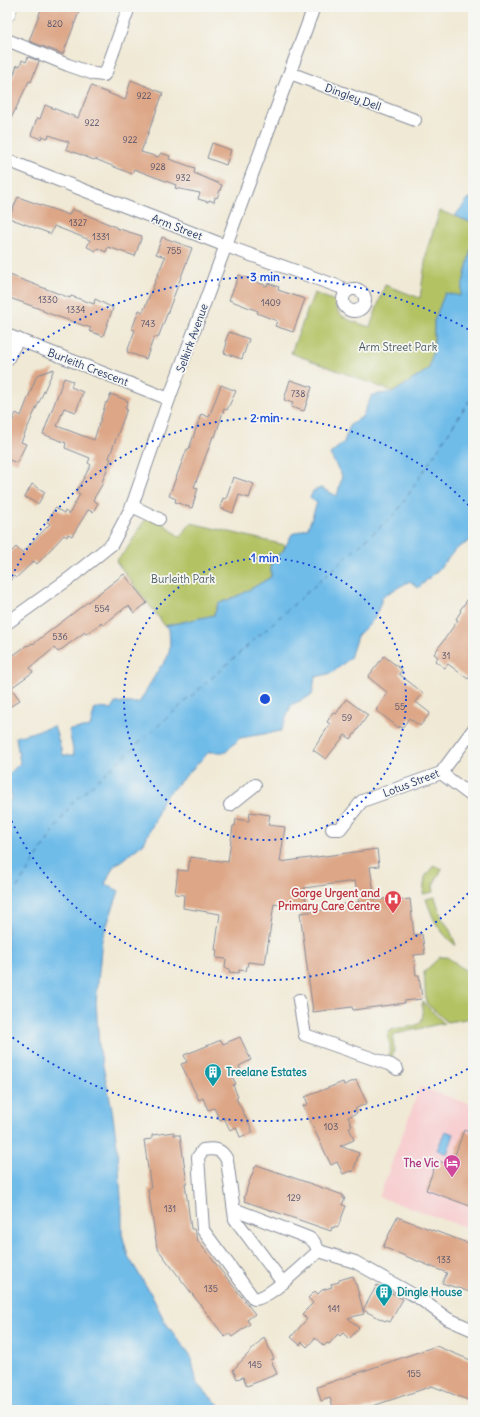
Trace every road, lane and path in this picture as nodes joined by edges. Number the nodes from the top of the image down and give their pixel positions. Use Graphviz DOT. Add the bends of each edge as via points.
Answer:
graph roads {
  1 [pos="10,7"];
  2 [pos="129,7"];
  3 [pos="314,7"];
  4 [pos="7,15"];
  5 [pos="7,40"];
  6 [pos="290,73"];
  7 [pos="415,120"];
  8 [pos="7,160"];
  9 [pos="226,246"];
  10 [pos="346,292"];
  11 [pos="12,337"];
  12 [pos="7,360"];
  13 [pos="169,399"];
  14 [pos="132,506"];
  15 [pos="159,519"];
  16 [pos="7,623"];
  17 [pos="473,730"];
  18 [pos="441,773"];
  19 [pos="255,785"];
  20 [pos="473,797"];
  21 [pos="230,805"];
  22 [pos="332,829"];
  23 [pos="299,1000"];
  24 [pos="396,1070"];
  25 [pos="234,1209"];
  26 [pos="319,1251"];
  27 [pos="283,1282"];
  28 [pos="473,1330"];
  1 -- 4 [label="main road"];
  2 -- 5 [label="street" via="104,75 68,65"];
  3 -- 6 [label="street, Selkirk Avenue"];
  6 -- 7 [label="street, Dingley Dell"];
  6 -- 9 [label="street, Selkirk Avenue"];
  8 -- 9 [label="street, Arm Street"];
  9 -- 10 [label="street, Arm Street" via="340,287"];
  9 -- 13 [label="street, Selkirk Avenue"];
  11 -- 12 [label="street"];
  11 -- 13 [label="street, Burleith Crescent"];
  13 -- 14 [label="street, Selkirk Avenue"];
  14 -- 15 [label="street"];
  14 -- 16 [label="street, Selkirk Avenue" via="112,544"];
  17 -- 18 [label="street, Lotus Street"];
  18 -- 20 [label="street"];
  18 -- 22 [label="street, Lotus Street" via="362,801 340,829"];
  19 -- 21 [label="street"];
  23 -- 24 [label="street" via="305,1035 391,1064"];
  25 -- 26 [label="street" via="310,1238"];
  25 -- 27 [label="street" via="235,1220"];
  25 -- 27 [label="street" via="228,1160 224,1153 214,1148 203,1150 198,1157 203,1230 254,1299 265,1296"];
  26 -- 27 [label="street"];
  26 -- 28 [label="street" via="355,1262 419,1298 448,1319"];
}
